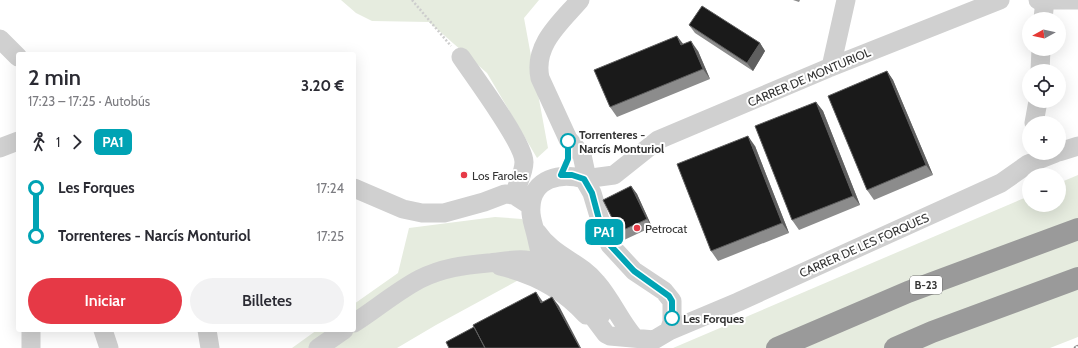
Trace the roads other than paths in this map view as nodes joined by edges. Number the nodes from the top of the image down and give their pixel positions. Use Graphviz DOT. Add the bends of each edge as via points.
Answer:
graph roads {
  1 [pos="580,0"];
  2 [pos="846,0"];
  3 [pos="1000,0"];
  4 [pos="1078,0"];
  5 [pos="1043,5"];
  6 [pos="0,39"];
  7 [pos="16,55"];
  8 [pos="461,57"];
  9 [pos="831,67"];
  10 [pos="568,139"];
  11 [pos="16,142"];
  12 [pos="1078,146"];
  13 [pos="0,148"];
  14 [pos="1066,150"];
  15 [pos="582,155"];
  16 [pos="1027,160"];
  17 [pos="625,165"];
  18 [pos="561,175"];
  19 [pos="584,179"];
  20 [pos="356,189"];
  21 [pos="514,195"];
  22 [pos="531,206"];
  23 [pos="535,230"];
  24 [pos="1078,230"];
  25 [pos="517,260"];
  26 [pos="487,263"];
  27 [pos="543,264"];
  28 [pos="1078,278"];
  29 [pos="550,285"];
  30 [pos="356,322"];
  31 [pos="31,332"];
  32 [pos="104,332"];
  33 [pos="207,332"];
  34 [pos="341,332"];
  35 [pos="650,339"];
  36 [pos="613,344"];
  37 [pos="31,348"];
  38 [pos="109,348"];
  39 [pos="210,348"];
  40 [pos="318,348"];
  41 [pos="777,348"];
  42 [pos="895,348"];
  1 -- 10 [label="street" via="546,41 539,58 540,78"];
  2 -- 9 [label="street"];
  3 -- 9 [label="street, CARRER DE MONTURIOL"];
  4 -- 5 [label="street"];
  6 -- 7 [label="street"];
  8 -- 21 [label="street" via="503,119 522,154 523,169"];
  9 -- 17 [label="street, CARRER DE MONTURIOL" via="658,140"];
  10 -- 15 [label="street"];
  10 -- 18 [label="street" via="568,159"];
  11 -- 13 [label="street"];
  12 -- 14 [label="street"];
  15 -- 17 [label="street" via="596,163"];
  15 -- 19 [label="street"];
  16 -- 35 [label="street, CARRER DE LES FORQUES" via="1001,183 745,299"];
  17 -- 19 [label="street, CARRER DE MONTURIOL" via="614,175"];
  18 -- 19 [label="street"];
  18 -- 22 [label="street" via="542,184 536,191"];
  19 -- 35 [label="street" via="592,193 600,223 610,245 634,271 664,291 672,301 672,322"];
  20 -- 21 [label="street" via="404,209 422,213 444,212 505,194"];
  21 -- 22 [label="street"];
  22 -- 23 [label="street"];
  23 -- 25 [label="street" via="526,250"];
  23 -- 27 [label="street"];
  23 -- 35 [label="street" via="550,248 582,269 597,283"];
  24 -- 41 [label="highway, B-23" via="908,292"];
  25 -- 26 [label="street"];
  25 -- 27 [label="street"];
  26 -- 29 [label="street" via="515,270"];
  26 -- 30 [label="street" via="453,267 425,277"];
  27 -- 29 [label="street"];
  27 -- 36 [label="street" via="579,285 600,311"];
  28 -- 42 [label="highway"];
  29 -- 36 [label="street" via="577,305 584,307"];
  31 -- 37 [label="street"];
  32 -- 38 [label="street"];
  33 -- 39 [label="street"];
  34 -- 40 [label="street"];
  35 -- 36 [label="street"];
}
